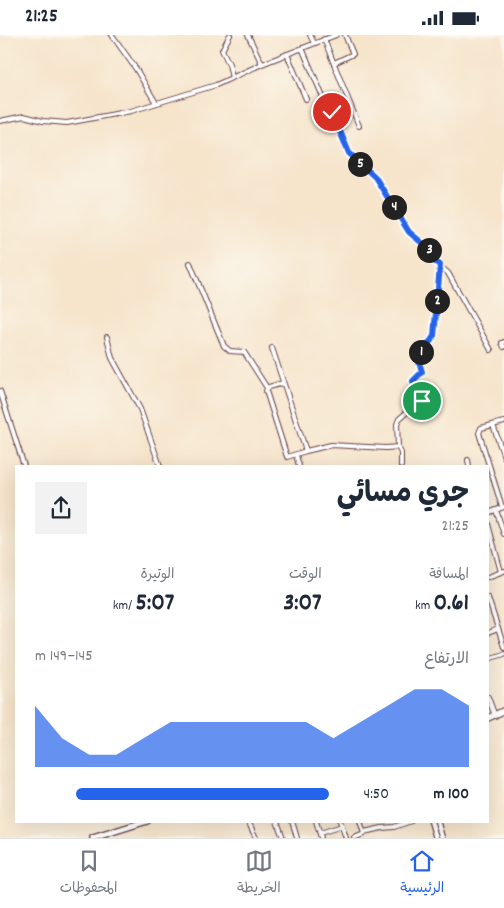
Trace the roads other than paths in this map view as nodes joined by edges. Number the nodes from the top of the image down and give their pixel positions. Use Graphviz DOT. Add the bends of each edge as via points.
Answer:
graph roads {
  1 [pos="112,35"];
  2 [pos="230,35"];
  3 [pos="248,35"];
  4 [pos="310,35"];
  5 [pos="336,35"];
  6 [pos="345,35"];
  7 [pos="330,36"];
  8 [pos="324,39"];
  9 [pos="314,43"];
  10 [pos="302,48"];
  11 [pos="287,54"];
  12 [pos="334,63"];
  13 [pos="262,64"];
  14 [pos="232,78"];
  15 [pos="306,99"];
  16 [pos="156,103"];
  17 [pos="0,121"];
  18 [pos="359,126"];
  19 [pos="190,263"];
  20 [pos="440,265"];
  21 [pos="107,337"];
  22 [pos="504,342"];
  23 [pos="504,347"];
  24 [pos="272,348"];
  25 [pos="491,350"];
  26 [pos="283,383"];
  27 [pos="267,388"];
  28 [pos="0,391"];
  29 [pos="504,422"];
  30 [pos="493,425"];
  31 [pos="398,447"];
  32 [pos="306,451"];
  33 [pos="296,455"];
  34 [pos="504,457"];
  35 [pos="468,460"];
  36 [pos="24,465"];
  37 [pos="160,465"];
  38 [pos="299,465"];
  39 [pos="401,465"];
  40 [pos="470,465"];
  41 [pos="503,507"];
  42 [pos="496,510"];
  43 [pos="489,513"];
  44 [pos="489,527"];
  45 [pos="504,534"];
  46 [pos="503,572"];
  47 [pos="489,577"];
  48 [pos="489,601"];
  49 [pos="498,629"];
  50 [pos="489,633"];
  51 [pos="504,647"];
  52 [pos="504,654"];
  53 [pos="489,659"];
  54 [pos="489,701"];
  55 [pos="503,711"];
  56 [pos="492,714"];
  57 [pos="133,823"];
  58 [pos="249,823"];
  59 [pos="278,823"];
  60 [pos="293,823"];
  61 [pos="317,823"];
  62 [pos="361,823"];
  63 [pos="405,823"];
  64 [pos="432,823"];
  65 [pos="438,823"];
  66 [pos="341,824"];
  67 [pos="364,832"];
  68 [pos="320,833"];
  69 [pos="93,838"];
  70 [pos="256,838"];
  71 [pos="283,838"];
  72 [pos="297,838"];
  73 [pos="321,838"];
  74 [pos="346,838"];
  75 [pos="354,838"];
  76 [pos="436,838"];
  77 [pos="442,838"];
  1 -- 16 [label="street"];
  2 -- 14 [label="street" via="222,50"];
  3 -- 13 [label="street"];
  4 -- 9 [label="street"];
  5 -- 7 [label="street"];
  6 -- 12 [label="street" via="352,54"];
  7 -- 8 [label="street"];
  8 -- 9 [label="street"];
  8 -- 12 [label="street"];
  9 -- 10 [label="street"];
  10 -- 11 [label="street"];
  10 -- 20 [label="street" via="349,153 375,177 409,232 427,247 434,261"];
  11 -- 13 [label="street"];
  11 -- 15 [label="street"];
  12 -- 18 [label="street"];
  13 -- 14 [label="street"];
  14 -- 16 [label="street"];
  16 -- 17 [label="street" via="67,123 24,116"];
  19 -- 27 [label="street" via="224,346 230,351 244,352"];
  20 -- 25 [label="street" via="448,273"];
  20 -- 31 [label="street" via="434,336 422,349 419,359 422,372 413,381 422,399 398,419"];
  21 -- 37 [label="street" via="112,357 140,409"];
  22 -- 23 [label="street"];
  24 -- 26 [label="street"];
  26 -- 27 [label="street"];
  26 -- 32 [label="street"];
  27 -- 33 [label="street" via="288,457"];
  28 -- 36 [label="street"];
  29 -- 30 [label="street"];
  30 -- 34 [label="street"];
  30 -- 41 [label="street" via="481,428 479,433"];
  31 -- 32 [label="street" via="331,445"];
  31 -- 39 [label="street"];
  32 -- 33 [label="street"];
  33 -- 38 [label="street"];
  35 -- 40 [label="street"];
  41 -- 42 [label="street"];
  42 -- 43 [label="street"];
  42 -- 45 [label="street"];
  44 -- 46 [label="street"];
  46 -- 47 [label="street"];
  48 -- 49 [label="street"];
  49 -- 50 [label="street"];
  49 -- 51 [label="street"];
  52 -- 53 [label="street"];
  54 -- 56 [label="street"];
  55 -- 56 [label="main road"];
  57 -- 69 [label="main road"];
  58 -- 70 [label="street"];
  59 -- 71 [label="street"];
  60 -- 72 [label="street"];
  61 -- 68 [label="street"];
  62 -- 67 [label="street"];
  63 -- 67 [label="street"];
  64 -- 76 [label="street"];
  65 -- 77 [label="street"];
  66 -- 68 [label="street"];
  66 -- 74 [label="street"];
  67 -- 75 [label="street"];
  68 -- 73 [label="street"];
}
